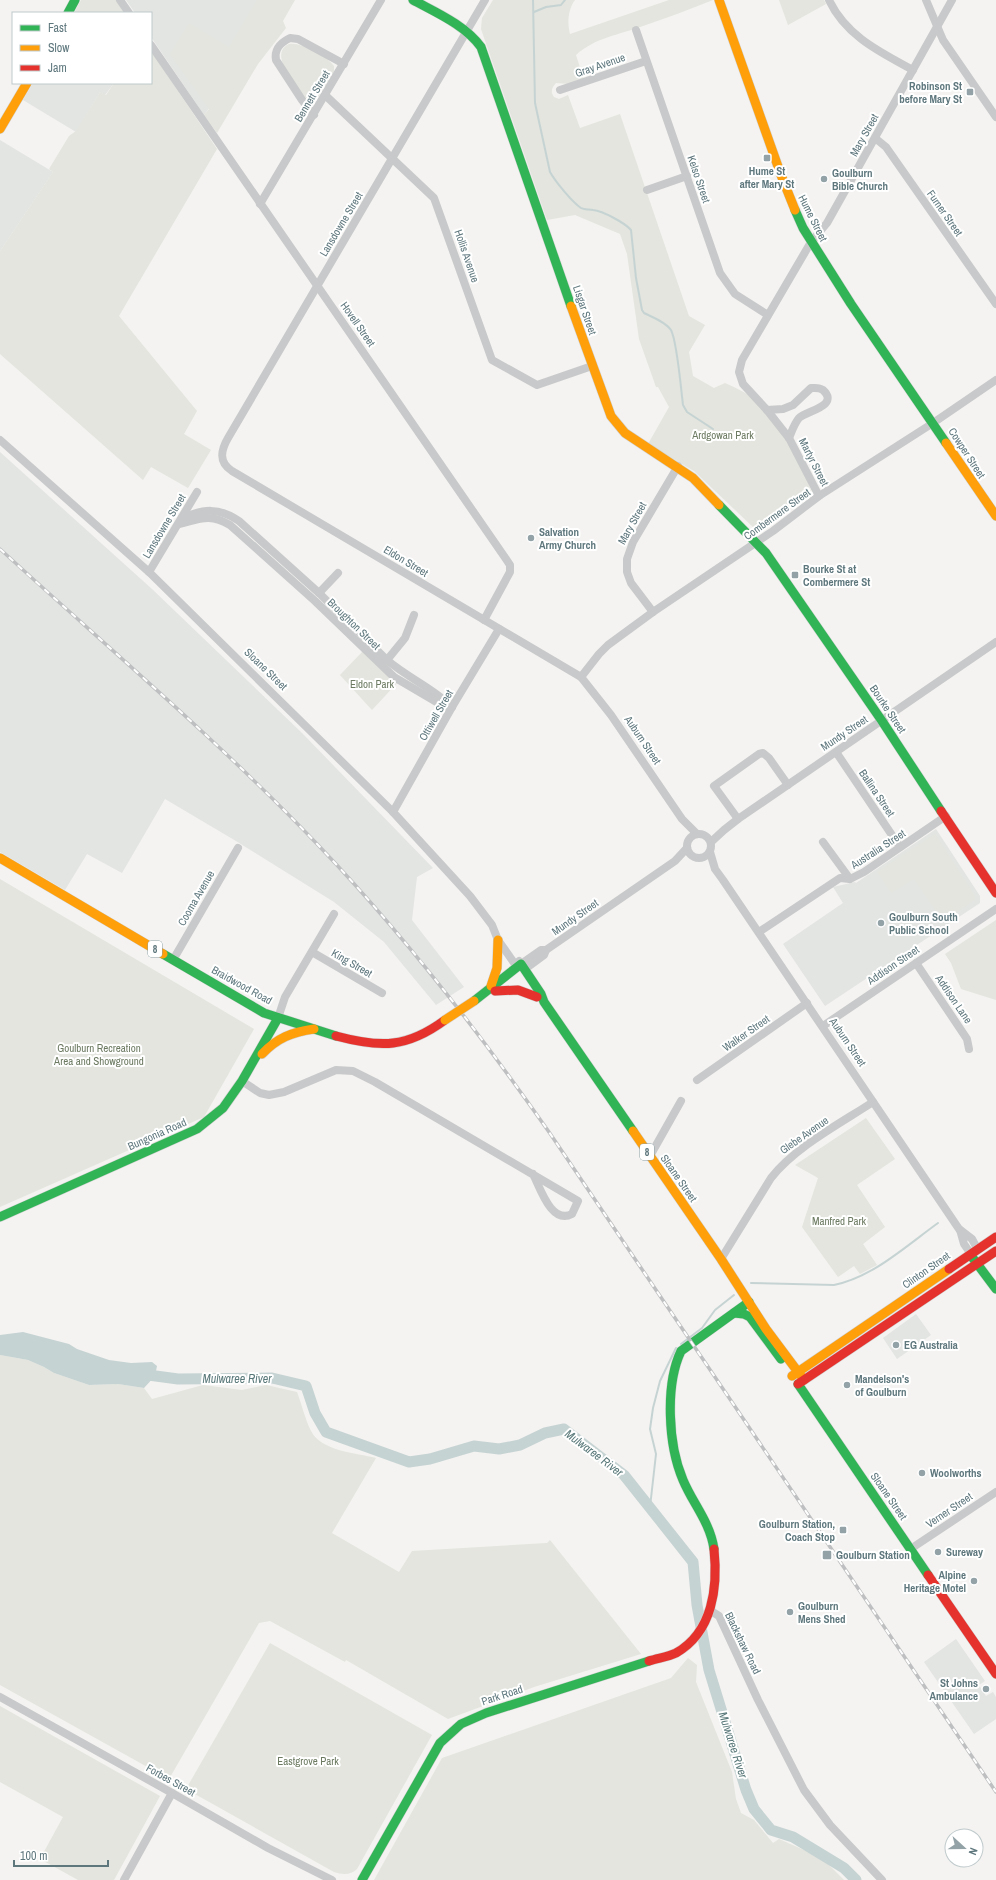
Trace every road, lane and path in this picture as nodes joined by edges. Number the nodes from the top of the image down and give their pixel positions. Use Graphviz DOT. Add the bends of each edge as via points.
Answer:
graph roads {
  1 [pos="75,0"];
  2 [pos="120,0"];
  3 [pos="381,0"];
  4 [pos="413,0"];
  5 [pos="485,0"];
  6 [pos="719,0"];
  7 [pos="727,0"];
  8 [pos="829,0"];
  9 [pos="926,0"];
  10 [pos="952,0"];
  11 [pos="69,12"];
  12 [pos="128,12"];
  13 [pos="936,27"];
  14 [pos="636,30"];
  15 [pos="467,32"];
  16 [pos="152,45"];
  17 [pos="646,61"];
  18 [pos="344,64"];
  19 [pos="913,70"];
  20 [pos="26,84"];
  21 [pos="560,90"];
  22 [pos="326,95"];
  23 [pos="314,115"];
  24 [pos="996,117"];
  25 [pos="0,129"];
  26 [pos="875,138"];
  27 [pos="393,159"];
  28 [pos="687,176"];
  29 [pos="647,190"];
  30 [pos="260,204"];
  31 [pos="814,240"];
  32 [pos="317,284"];
  33 [pos="996,304"];
  34 [pos="768,315"];
  35 [pos="742,360"];
  36 [pos="592,366"];
  37 [pos="996,380"];
  38 [pos="767,410"];
  39 [pos="936,421"];
  40 [pos="789,438"];
  41 [pos="0,440"];
  42 [pos="222,461"];
  43 [pos="678,466"];
  44 [pos="197,492"];
  45 [pos="819,496"];
  46 [pos="996,503"];
  47 [pos="996,516"];
  48 [pos="180,521"];
  49 [pos="757,542"];
  50 [pos="149,572"];
  51 [pos="338,573"];
  52 [pos="319,593"];
  53 [pos="653,612"];
  54 [pos="414,615"];
  55 [pos="484,620"];
  56 [pos="499,629"];
  57 [pos="996,642"];
  58 [pos="387,660"];
  59 [pos="581,677"];
  60 [pos="452,707"];
  61 [pos="882,721"];
  62 [pos="836,752"];
  63 [pos="788,785"];
  64 [pos="393,812"];
  65 [pos="946,816"];
  66 [pos="682,819"];
  67 [pos="738,819"];
  68 [pos="724,830"];
  69 [pos="701,834"];
  70 [pos="689,839"];
  71 [pos="711,842"];
  72 [pos="823,842"];
  73 [pos="900,847"];
  74 [pos="238,848"];
  75 [pos="687,848"];
  76 [pos="710,852"];
  77 [pos="692,856"];
  78 [pos="0,858"];
  79 [pos="702,858"];
  80 [pos="675,861"];
  81 [pos="715,869"];
  82 [pos="850,879"];
  83 [pos="996,893"];
  84 [pos="996,909"];
  85 [pos="334,914"];
  86 [pos="759,932"];
  87 [pos="498,936"];
  88 [pos="312,952"];
  89 [pos="173,960"];
  90 [pos="916,963"];
  91 [pos="521,968"];
  92 [pos="490,990"];
  93 [pos="382,993"];
  94 [pos="541,1000"];
  95 [pos="807,1003"];
  96 [pos="278,1018"];
  97 [pos="823,1026"];
  98 [pos="315,1029"];
  99 [pos="969,1049"];
  100 [pos="249,1069"];
  101 [pos="697,1080"];
  102 [pos="242,1081"];
  103 [pos="681,1101"];
  104 [pos="873,1102"];
  105 [pos="650,1156"];
  106 [pos="533,1174"];
  107 [pos="0,1217"];
  108 [pos="996,1237"];
  109 [pos="996,1250"];
  110 [pos="974,1252"];
  111 [pos="721,1260"];
  112 [pos="980,1261"];
  113 [pos="996,1278"];
  114 [pos="996,1289"];
  115 [pos="749,1302"];
  116 [pos="734,1313"];
  117 [pos="873,1328"];
  118 [pos="766,1329"];
  119 [pos="781,1360"];
  120 [pos="798,1378"];
  121 [pos="996,1492"];
  122 [pos="915,1546"];
  123 [pos="711,1611"];
  124 [pos="996,1663"];
  125 [pos="996,1674"];
  126 [pos="0,1697"];
  127 [pos="172,1793"];
  128 [pos="124,1880"];
  129 [pos="332,1880"];
  130 [pos="362,1880"];
  131 [pos="882,1880"];
  1 -- 11 [label="street"];
  2 -- 12 [label="street"];
  3 -- 18 [label="street, Bennett Street"];
  4 -- 15 [label="street, Lisgar Street"];
  5 -- 15 [label="street, Lansdowne Street"];
  6 -- 31 [label="street, Hume Street" via="788,193 803,228"];
  7 -- 31 [label="street, Hume Street" via="787,172"];
  8 -- 19 [label="street" via="855,35"];
  9 -- 13 [label="street"];
  10 -- 13 [label="street, Mary Street"];
  13 -- 19 [label="street, Mary Street"];
  13 -- 24 [label="street"];
  14 -- 17 [label="street, Kelso Street"];
  15 -- 27 [label="street, Lansdowne Street"];
  15 -- 36 [label="street, Lisgar Street" via="478,42 482,51"];
  16 -- 30 [label="street, Hovell Street"];
  17 -- 21 [label="street, Gray Avenue"];
  17 -- 28 [label="street, Kelso Street"];
  18 -- 22 [label="street, Bennett Street"];
  18 -- 23 [label="street" via="298,39 290,38 278,47 276,60"];
  19 -- 26 [label="street, Mary Street"];
  20 -- 25 [label="street"];
  22 -- 23 [label="street, Bennett Street"];
  22 -- 27 [label="street, Hollis Avenue"];
  23 -- 30 [label="street, Bennett Street"];
  26 -- 31 [label="street, Mary Street" via="827,223"];
  26 -- 33 [label="street, Furner Street" via="886,147"];
  27 -- 32 [label="street, Lansdowne Street"];
  27 -- 36 [label="street, Hollis Avenue" via="437,203 492,360 537,385"];
  28 -- 29 [label="street"];
  28 -- 34 [label="street, Kelso Street" via="724,279 735,294"];
  30 -- 32 [label="street, Hovell Street"];
  31 -- 34 [label="street, Mary Street"];
  31 -- 39 [label="street, Hume Street" via="857,300"];
  32 -- 42 [label="street, Lansdowne Street" via="222,449"];
  32 -- 55 [label="street, Hovell Street" via="510,565 508,578"];
  34 -- 35 [label="street, Mary Street"];
  35 -- 38 [label="street, Martyr Street" via="739,372 743,384"];
  36 -- 43 [label="street, Lisgar Street" via="606,405 618,425 635,441"];
  37 -- 39 [label="street, Combermere Street"];
  38 -- 40 [label="street, Martyr Street"];
  38 -- 40 [label="street, Martyr Street" via="793,405 811,388 820,388 824,391 827,399 825,404 800,416"];
  39 -- 45 [label="street, Combermere Street"];
  39 -- 46 [label="street, Cowper Street"];
  39 -- 47 [label="street, Cowper Street" via="974,486"];
  40 -- 45 [label="street, Martyr Street"];
  41 -- 50 [label="street, Sloane Street"];
  42 -- 55 [label="street, Eldon Street" via="232,471"];
  43 -- 49 [label="street, Lisgar Street"];
  43 -- 53 [label="street, Mary Street" via="634,542 627,559 627,572 631,583"];
  44 -- 48 [label="street, Lansdowne Street"];
  45 -- 49 [label="street, Combermere Street"];
  48 -- 50 [label="street, Lansdowne Street"];
  48 -- 52 [label="street, Broughton Street" via="207,510 232,517"];
  48 -- 60 [label="street, Broughton Street" via="207,517 216,518 230,525 315,601 394,678 445,707"];
  49 -- 53 [label="street, Combermere Street"];
  49 -- 61 [label="street, Bourke Street"];
  50 -- 64 [label="street, Sloane Street"];
  51 -- 52 [label="street, Broughton Street"];
  52 -- 58 [label="street, Broughton Street"];
  53 -- 59 [label="street, Combermere Street" via="608,645"];
  54 -- 58 [label="street, Broughton Street" via="405,638"];
  55 -- 56 [label="street, Eldon Street"];
  56 -- 59 [label="street, Eldon Street"];
  56 -- 60 [label="street, Ottiwell Street"];
  57 -- 61 [label="street, Mundy Street"];
  58 -- 60 [label="street, Broughton Street" via="443,698"];
  59 -- 66 [label="street, Auburn Street" via="611,715"];
  60 -- 64 [label="street, Ottiwell Street"];
  61 -- 62 [label="street, Mundy Street"];
  61 -- 65 [label="street, Bourke Street"];
  62 -- 63 [label="street, Mundy Street"];
  62 -- 73 [label="street, Ballina Street"];
  63 -- 67 [label="street, Mundy Street"];
  63 -- 67 [label="street" via="769,758 763,753 759,754 714,786"];
  64 -- 87 [label="street, Sloane Street" via="470,896"];
  65 -- 73 [label="street, Australia Street"];
  65 -- 83 [label="street, Bourke Street"];
  66 -- 69 [label="street, Auburn Street"];
  66 -- 70 [label="street, Auburn Street"];
  67 -- 68 [label="street, Mundy Street"];
  68 -- 69 [label="street, Mundy Street"];
  68 -- 71 [label="street, Mundy Street"];
  69 -- 70 [label="street"];
  69 -- 71 [label="street"];
  70 -- 75 [label="street"];
  71 -- 76 [label="street"];
  72 -- 82 [label="street"];
  73 -- 82 [label="street, Australia Street"];
  74 -- 89 [label="street, Cooma Avenue"];
  75 -- 77 [label="street"];
  75 -- 80 [label="street, Mundy Street"];
  76 -- 79 [label="street"];
  76 -- 81 [label="street, Auburn Street"];
  77 -- 79 [label="street"];
  77 -- 80 [label="street, Mundy Street"];
  78 -- 89 [label="street, Braidwood Road / 8"];
  79 -- 81 [label="street, Auburn Street"];
  80 -- 91 [label="street, Mundy Street" via="546,950 544,955"];
  81 -- 86 [label="street, Auburn Street"];
  82 -- 86 [label="street, Australia Street" via="840,878"];
  84 -- 90 [label="street, Addison Street"];
  85 -- 88 [label="street"];
  86 -- 95 [label="street, Auburn Street"];
  87 -- 91 [label="street, Sloane Street"];
  87 -- 92 [label="street" via="497,968"];
  88 -- 93 [label="street, King Street"];
  88 -- 96 [label="street" via="286,997"];
  89 -- 96 [label="street, Braidwood Road / 8" via="264,1013"];
  90 -- 97 [label="street, Addison Street"];
  90 -- 99 [label="street, Addison Lane" via="967,1039"];
  91 -- 92 [label="street, Braidwood Road"];
  91 -- 94 [label="street, Sloane Street"];
  92 -- 94 [label="street" via="518,990"];
  92 -- 98 [label="street, Braidwood Road / 8, bridge" via="418,1037 404,1042 363,1042"];
  94 -- 105 [label="street, Sloane Street / 8"];
  95 -- 97 [label="street, Auburn Street"];
  95 -- 101 [label="street, Walker Street"];
  96 -- 98 [label="street, Braidwood Road / 8"];
  96 -- 100 [label="street, Bungonia Road"];
  97 -- 104 [label="street, Auburn Street"];
  98 -- 100 [label="street" via="290,1032 282,1036 267,1048"];
  100 -- 102 [label="street, Bungonia Road"];
  102 -- 106 [label="street" via="260,1093 277,1095 336,1070 353,1071"];
  102 -- 107 [label="street, Bungonia Road" via="223,1108 197,1129"];
  103 -- 105 [label="street"];
  104 -- 110 [label="street, Auburn Street" via="959,1229 972,1239"];
  104 -- 111 [label="street, Glebe Avenue" via="780,1166"];
  105 -- 111 [label="street, Sloane Street / 8"];
  106 -- 106 [label="street" via="578,1201 572,1214 565,1216 553,1211 546,1203"];
  108 -- 110 [label="street, Clinton Street"];
  109 -- 112 [label="street, Clinton Street"];
  110 -- 112 [label="street, Auburn Street"];
  110 -- 117 [label="street, Clinton Street"];
  111 -- 115 [label="street, Sloane Street / 8"];
  112 -- 113 [label="street, Auburn Street"];
  112 -- 114 [label="street, Auburn Street"];
  112 -- 117 [label="street, Clinton Street"];
  115 -- 116 [label="street, Blackshaw Road"];
  115 -- 118 [label="street, Sloane Street / 8"];
  116 -- 119 [label="street" via="750,1317"];
  116 -- 123 [label="street, Blackshaw Road" via="681,1351 676,1359 671,1380 677,1463 683,1480 708,1525 712,1540 715,1592"];
  117 -- 120 [label="street, Clinton Street"];
  118 -- 119 [label="street, Sloane Street / 8"];
  118 -- 120 [label="street, Sloane Street / 8"];
  119 -- 120 [label="street, Sloane Street / 8"];
  120 -- 122 [label="street, Sloane Street"];
  120 -- 125 [label="street, Sloane Street"];
  121 -- 122 [label="street, Verner Street"];
  122 -- 124 [label="street, Sloane Street"];
  123 -- 130 [label="street, Park Road" via="694,1637 668,1656 486,1713 462,1724 446,1736 434,1752"];
  123 -- 131 [label="street, Blackshaw Road" via="719,1616 804,1790 830,1825"];
  126 -- 127 [label="street, Forbes Street"];
  127 -- 128 [label="street"];
  127 -- 129 [label="street, Forbes Street" via="268,1848"];
}
